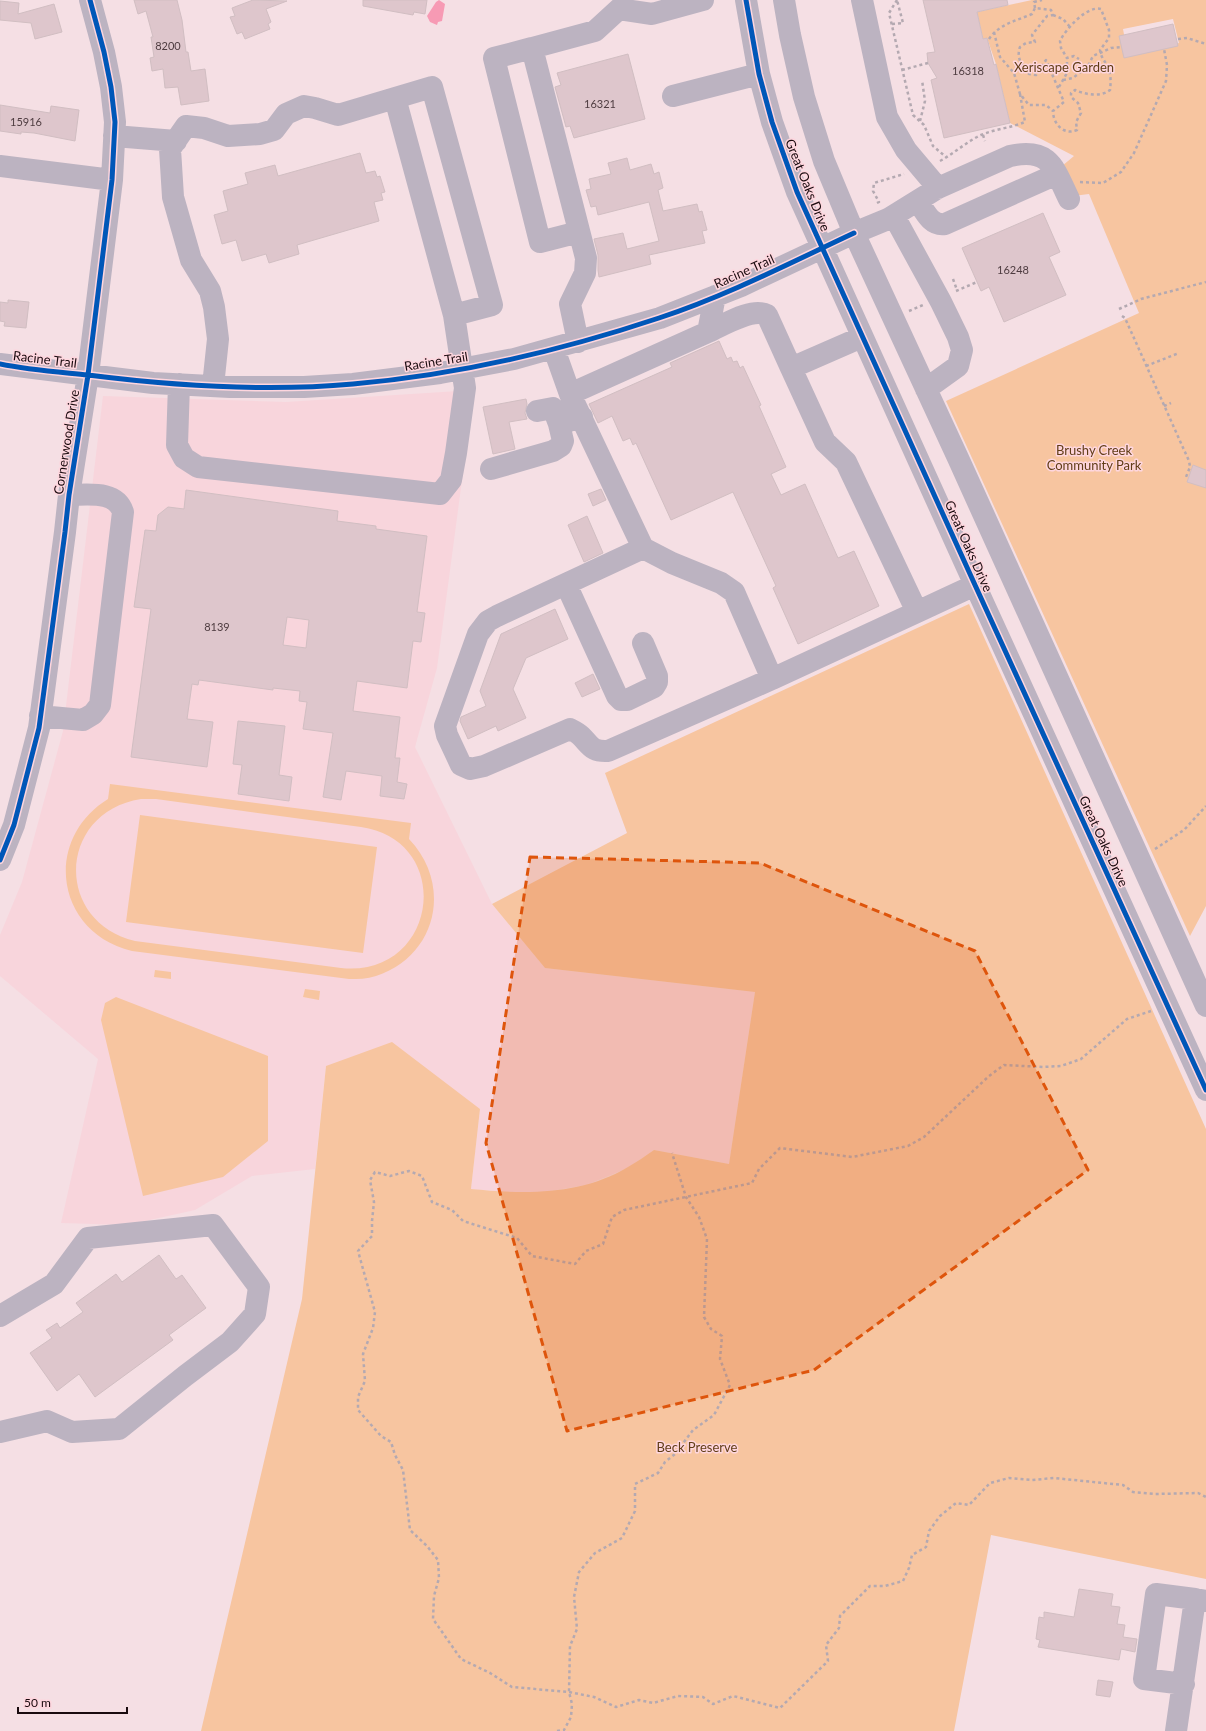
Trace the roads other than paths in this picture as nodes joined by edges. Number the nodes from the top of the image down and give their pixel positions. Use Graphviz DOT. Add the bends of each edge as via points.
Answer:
graph roads {
  1 [pos="90,0"];
  2 [pos="703,0"];
  3 [pos="746,0"];
  4 [pos="784,0"];
  5 [pos="862,0"];
  6 [pos="532,48"];
  7 [pos="759,74"];
  8 [pos="673,96"];
  9 [pos="395,98"];
  10 [pos="114,136"];
  11 [pos="176,141"];
  12 [pos="0,166"];
  13 [pos="112,180"];
  14 [pos="938,188"];
  15 [pos="918,201"];
  16 [pos="894,216"];
  17 [pos="579,232"];
  18 [pos="854,233"];
  19 [pos="821,248"];
  20 [pos="715,296"];
  21 [pos="454,315"];
  22 [pos="708,332"];
  23 [pos="862,337"];
  24 [pos="578,342"];
  25 [pos="554,348"];
  26 [pos="0,364"];
  27 [pos="463,368"];
  28 [pos="790,368"];
  29 [pos="88,375"];
  30 [pos="179,384"];
  31 [pos="213,386"];
  32 [pos="926,389"];
  33 [pos="570,394"];
  34 [pos="537,411"];
  35 [pos="582,417"];
  36 [pos="559,424"];
  37 [pos="491,469"];
  38 [pos="69,495"];
  39 [pos="643,548"];
  40 [pos="566,584"];
  41 [pos="974,586"];
  42 [pos="917,612"];
  43 [pos="643,643"];
  44 [pos="772,679"];
  45 [pos="40,716"];
  46 [pos="0,860"];
  47 [pos="1206,1006"];
  48 [pos="1206,1090"];
  49 [pos="0,1316"];
  50 [pos="1,1429"];
  51 [pos="1200,1600"];
  52 [pos="1184,1684"];
  53 [pos="1176,1731"];
  1 -- 10 [label="street, Cornerwood Drive" via="111,87"];
  2 -- 6 [label="street" via="652,14 619,9 596,31"];
  3 -- 7 [label="street, Great Oaks Drive"];
  4 -- 18 [label="street, Great Oaks Drive" via="804,97 824,162"];
  5 -- 14 [label="street" via="887,118 906,150"];
  6 -- 17 [label="street"];
  6 -- 17 [label="street" via="494,58 540,242"];
  7 -- 8 [label="street"];
  7 -- 19 [label="street, Great Oaks Drive" via="788,169"];
  9 -- 11 [label="street" via="338,115 304,106 286,114 274,130 260,134 228,136 204,128 186,126"];
  9 -- 21 [label="street"];
  9 -- 21 [label="street" via="432,87 490,297 492,305"];
  10 -- 11 [label="street"];
  10 -- 13 [label="street, Cornerwood Drive"];
  11 -- 31 [label="street" via="170,149 174,197 191,260 210,291 214,307 218,339"];
  12 -- 13 [label="street"];
  13 -- 29 [label="street, Cornerwood Drive"];
  14 -- 15 [label="street, Racine Trail"];
  14 -- 15 [label="street, Racine Trail" via="1010,156 1021,154 1043,157 1067,185 938,225 932,222"];
  15 -- 16 [label="street, Racine Trail"];
  16 -- 18 [label="street, Racine Trail"];
  16 -- 32 [label="street" via="941,302 962,350 958,366"];
  17 -- 24 [label="street" via="586,258 585,273 570,304"];
  18 -- 19 [label="street, Racine Trail"];
  18 -- 32 [label="street, Great Oaks Drive"];
  19 -- 20 [label="street, Racine Trail"];
  19 -- 23 [label="street, Great Oaks Drive"];
  20 -- 22 [label="street"];
  20 -- 24 [label="street, Racine Trail" via="660,318"];
  21 -- 27 [label="street"];
  22 -- 28 [label="street" via="752,312 760,311 767,315"];
  22 -- 33 [label="street"];
  23 -- 28 [label="street"];
  23 -- 41 [label="street, Great Oaks Drive"];
  24 -- 25 [label="street, Racine Trail"];
  25 -- 27 [label="street, Racine Trail" via="514,360"];
  25 -- 33 [label="street"];
  26 -- 29 [label="street, Racine Trail"];
  27 -- 30 [label="street" via="465,388 456,453 451,480 440,494 198,467 184,458 177,445"];
  27 -- 31 [label="street, Racine Trail" via="353,384 304,387"];
  28 -- 42 [label="street" via="825,442 846,462"];
  29 -- 30 [label="street, Racine Trail"];
  29 -- 38 [label="street, Cornerwood Drive"];
  30 -- 31 [label="street, Racine Trail"];
  32 -- 47 [label="street, Great Oaks Drive"];
  33 -- 35 [label="street"];
  34 -- 36 [label="street" via="553,408"];
  35 -- 36 [label="street"];
  35 -- 39 [label="street"];
  36 -- 37 [label="street" via="563,441 561,446 553,451"];
  38 -- 45 [label="street, Cornerwood Drive"];
  38 -- 45 [label="street" via="102,495 115,499 123,512 107,659 100,705 93,714 83,720"];
  39 -- 40 [label="street"];
  39 -- 44 [label="street" via="721,583 734,592"];
  40 -- 43 [label="street" via="621,700 627,700 654,687 658,682"];
  40 -- 44 [label="street" via="488,621 478,634 445,726 462,765 470,769 484,766 570,728 590,747 608,751"];
  41 -- 42 [label="street"];
  41 -- 48 [label="street, Great Oaks Drive"];
  42 -- 44 [label="street"];
  45 -- 46 [label="street, Cornerwood Drive" via="14,825"];
  49 -- 50 [label="street" via="54,1284 88,1238 213,1225 259,1287 255,1314 230,1342 119,1430 72,1432 47,1421"];
  51 -- 52 [label="street"];
  51 -- 52 [label="street" via="1156,1594 1144,1679"];
  52 -- 53 [label="street"];
}
